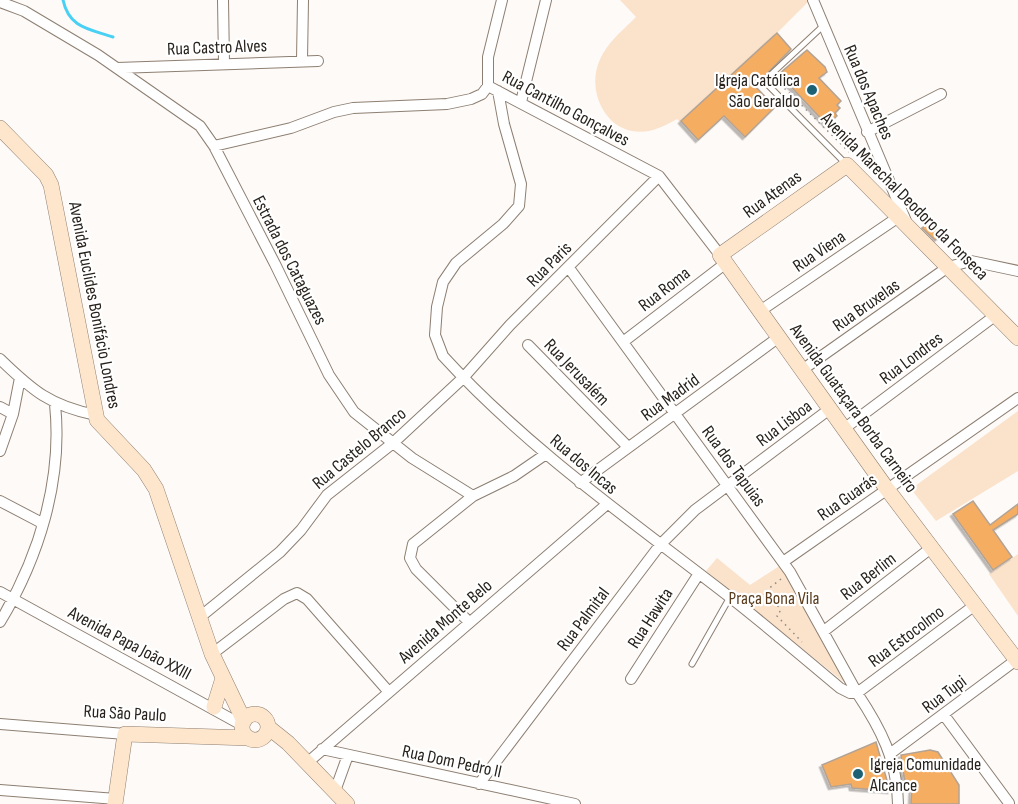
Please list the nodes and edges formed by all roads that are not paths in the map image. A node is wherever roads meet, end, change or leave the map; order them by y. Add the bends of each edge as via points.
1 (223, 0) edge
2 (303, 0) edge
3 (502, 0) edge
4 (546, 0) edge
5 (813, 0) edge
6 (0, 2) edge
7 (823, 26) junction
8 (302, 60) junction
9 (318, 61) dead end
10 (224, 62) junction
11 (117, 68) junction
12 (488, 86) junction
13 (498, 91) junction
14 (941, 94) dead end
15 (521, 102) junction
16 (0, 128) edge
17 (867, 132) junction
18 (214, 146) junction
19 (848, 159) junction
20 (659, 176) junction
21 (897, 218) junction
22 (909, 230) junction
23 (723, 259) junction
24 (948, 267) junction
25 (569, 268) junction
26 (1018, 271) edge
27 (760, 311) junction
28 (996, 315) junction
29 (779, 337) junction
30 (1018, 338) edge
31 (623, 342) junction
32 (528, 345) dead end
33 (0, 359) edge
34 (802, 370) junction
35 (20, 378) junction
36 (463, 378) junction
37 (1018, 398) edge
38 (55, 404) junction
39 (0, 407) edge
40 (831, 408) junction
41 (13, 414) junction
42 (676, 414) junction
43 (96, 415) junction
44 (845, 428) junction
45 (393, 443) junction
46 (628, 447) junction
47 (0, 451) edge
48 (546, 454) junction
49 (580, 483) junction
50 (728, 486) junction
51 (887, 489) junction
52 (473, 496) junction
53 (0, 501) edge
54 (606, 505) junction
55 (42, 523) junction
56 (660, 545) junction
57 (931, 548) junction
58 (783, 562) junction
59 (698, 575) junction
60 (0, 592) edge
61 (730, 597) junction
62 (14, 599) junction
63 (975, 604) junction
64 (200, 617) junction
65 (0, 622) edge
66 (469, 622) junction
67 (824, 631) junction
68 (212, 654) junction
69 (1017, 661) edge
70 (692, 664) dead end
71 (631, 679) dead end
72 (227, 684) junction
73 (388, 691) junction
74 (857, 693) junction
75 (214, 707) junction
76 (944, 715) junction
77 (0, 724) edge
78 (253, 730) junction
79 (125, 734) junction
80 (322, 749) junction
81 (891, 753) junction
82 (348, 755) junction
83 (307, 763) junction
84 (479, 784) junction
85 (0, 790) edge
86 (335, 791) junction
87 (115, 802) edge
88 (1009, 803) edge
89 (347, 804) edge
90 (575, 804) edge
91 (898, 804) edge

1 - 10 street
2 - 8 street
3 - 12 street via 488,57
4 - 15 street
5 - 7 street, Rua dos Apaches
6 - 11 street, Estrada dos Cataguazes via 24,11
7 - 17 street, Rua dos Apaches
7 - 19 lane, Avenida Marechal Deodoro da Fonseca via 766,83
8 - 9 street, Rua Castro Alves
8 - 10 street, Rua Castro Alves
10 - 11 street, Rua Castro Alves
11 - 18 street, Estrada dos Cataguazes via 200,126
12 - 13 street, Rua Cantilho Gonçalves
12 - 18 street, Rua Cantilho Gonçalves via 471,99 447,104 353,108 291,129
13 - 15 street, Rua Cantilho Gonçalves
13 - 36 street, Rua dos Incas via 520,184 519,206 456,263 443,282 435,335 443,356
14 - 17 street
15 - 20 street, Rua Cantilho Gonçalves
16 - 43 street, Avenida Euclides Bonifácio Londres via 51,185
17 - 22 street, Rua dos Apaches
18 - 45 street, Estrada dos Cataguazes via 329,375 354,412
19 - 21 street, Avenida Marechal Deodoro da Fonseca
19 - 23 street, Rua Atenas
20 - 23 street, Avenida Guataçara Borba Carneiro
20 - 25 street, Rua Paris
21 - 22 street, Avenida Marechal Deodoro da Fonseca
21 - 27 street, Rua Viena
22 - 24 street, Avenida Marechal Deodoro da Fonseca
23 - 27 street, Avenida Guataçara Borba Carneiro
23 - 31 street, Rua Roma
24 - 26 street via 970,261
24 - 28 street, Avenida Marechal Deodoro da Fonseca
24 - 34 street, Rua Bruxelas
25 - 31 street, Rua dos Tapuias
25 - 36 street, Rua Paris
27 - 29 street, Avenida Guataçara Borba Carneiro
28 - 30 street, Avenida Marechal Deodoro da Fonseca
28 - 44 street, Rua Londres
29 - 34 street, Avenida Guataçara Borba Carneiro
29 - 42 street, Rua Madrid
31 - 42 street, Rua dos Tapuias
32 - 46 street, Rua Jerusalém
33 - 35 street
34 - 40 street, Avenida Guataçara Borba Carneiro
35 - 38 street
35 - 41 street
36 - 45 street, Rua Castelo Branco
36 - 48 street, Rua dos Incas
37 - 51 street, Rua Guarás
38 - 43 street
38 - 55 street via 56,471
39 - 41 street
40 - 44 street, Avenida Guataçara Borba Carneiro
40 - 50 street, Rua Lisboa
41 - 47 street
42 - 46 street, Rua Madrid
42 - 50 street, Rua dos Tapuias
43 - 64 street, Avenida Euclides Bonifácio Londres via 156,489
44 - 51 street, Avenida Guataçara Borba Carneiro
45 - 52 street, Estrada dos Cataguazes via 434,474
45 - 64 street, Rua Castelo Branco via 327,495 280,552
46 - 49 street, Rua Madrid
48 - 49 street, Rua dos Incas
48 - 52 street via 514,476
49 - 54 street, Rua dos Incas
50 - 56 street, Rua Palmital via 681,522
50 - 58 street, Rua dos Tapuias
51 - 57 street, Avenida Guataçara Borba Carneiro
51 - 58 street, Rua Guarás
52 - 66 street via 413,544 410,552 416,569
53 - 55 street
54 - 56 street, Rua dos Incas
54 - 66 street, Avenida Monte Belo
55 - 62 street
56 - 59 street, Rua dos Incas
56 - 84 street, Rua Palmital
57 - 63 street, Avenida Guataçara Borba Carneiro
57 - 67 street, Rua Berlim
58 - 67 street, Rua dos Tapuias
59 - 61 street, Rua dos Incas
59 - 71 street, Rua Hawita
60 - 62 street, Avenida Papa João XXIII
61 - 70 lane
61 - 74 street, Rua dos Incas via 840,688
62 - 65 street
62 - 75 street, Avenida Papa João XXIII
63 - 69 street, Avenida Guataçara Borba Carneiro
63 - 74 street, Rua Estocolmo
64 - 68 street, Avenida Euclides Bonifácio Londres
66 - 73 street, Avenida Monte Belo
67 - 74 street, Rua dos Tapuias
68 - 72 street, Avenida Euclides Bonifácio Londres
68 - 73 street via 297,593 307,599
69 - 76 street, Rua Tupi
72 - 75 street
72 - 78 street, Avenida Euclides Bonifácio Londres
72 - 78 street, Avenida Euclides Bonifácio Londres via 266,720
73 - 80 street, Avenida Monte Belo
74 - 81 street via 881,729
75 - 78 street, Avenida Papa João XXIII
76 - 81 street, Rua Tupi
76 - 88 street
77 - 79 street, Rua São Paulo
78 - 79 street, Rua São Paulo
78 - 83 street via 295,751
79 - 87 street
80 - 82 street, Rua Dom Pedro II
80 - 83 street, Avenida Monte Belo
81 - 91 street
82 - 84 street, Rua Dom Pedro II
82 - 86 street
83 - 86 street
84 - 90 street, Rua Dom Pedro II
85 - 87 street
86 - 89 street

